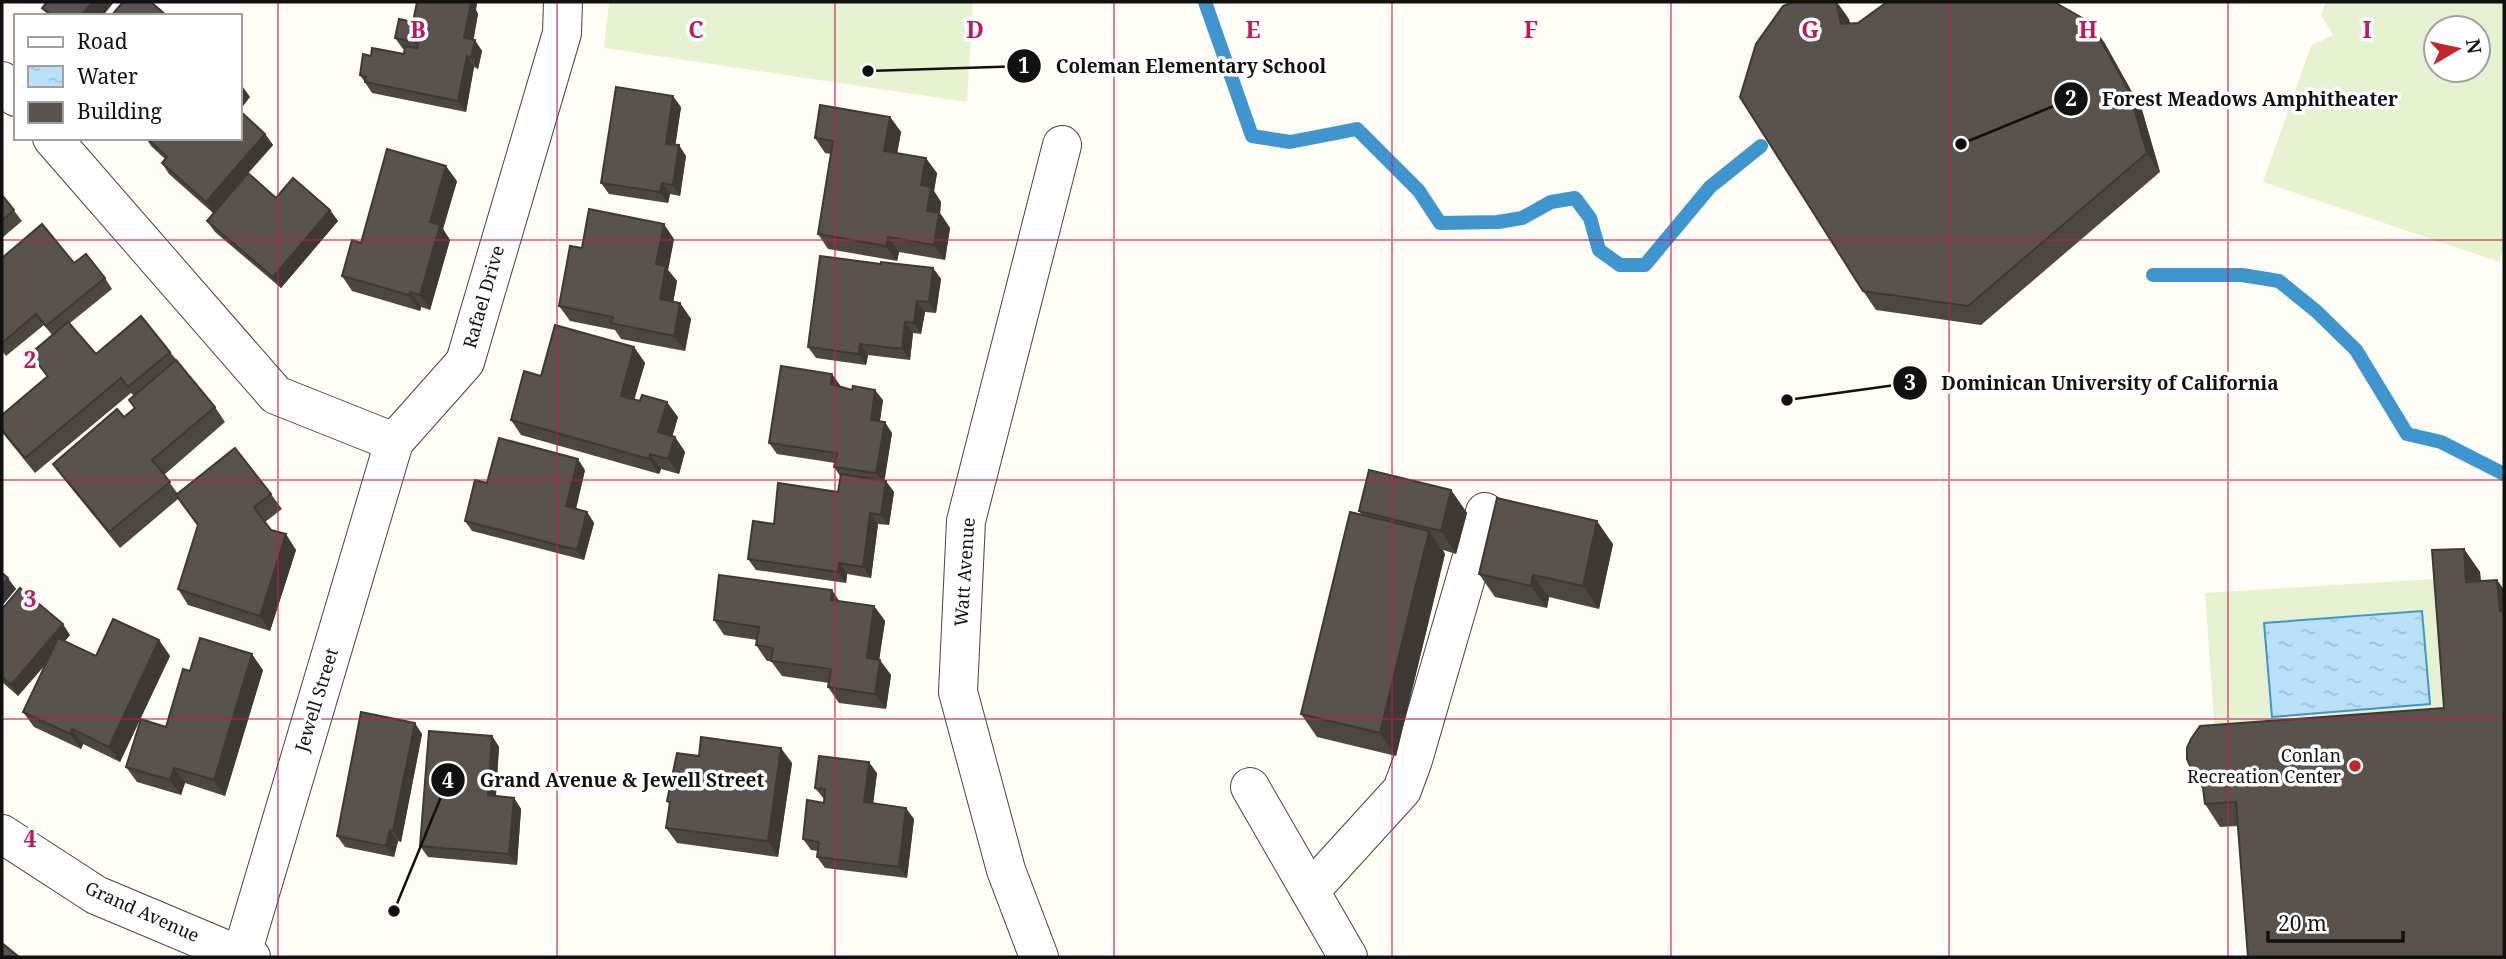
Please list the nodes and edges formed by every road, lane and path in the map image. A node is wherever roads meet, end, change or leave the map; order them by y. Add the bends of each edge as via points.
1 (563, 2) edge
2 (2, 81) edge
3 (14, 95) edge
4 (54, 140) edge
5 (1062, 145) dead end
6 (394, 442) junction
7 (1485, 512) dead end
8 (1250, 787) dead end
9 (2, 834) edge
10 (1310, 891) junction
11 (244, 957) edge
12 (1039, 957) edge
13 (1348, 957) edge

1 - 6 street, Rafael Drive via 562,33 465,362
2 - 3 street
4 - 6 street via 276,395
5 - 12 street, Watt Avenue via 966,521 958,692 1006,870
6 - 11 street, Jewell Street
7 - 10 street via 1402,790
8 - 10 street
9 - 11 street, Grand Avenue via 96,895
10 - 13 street

